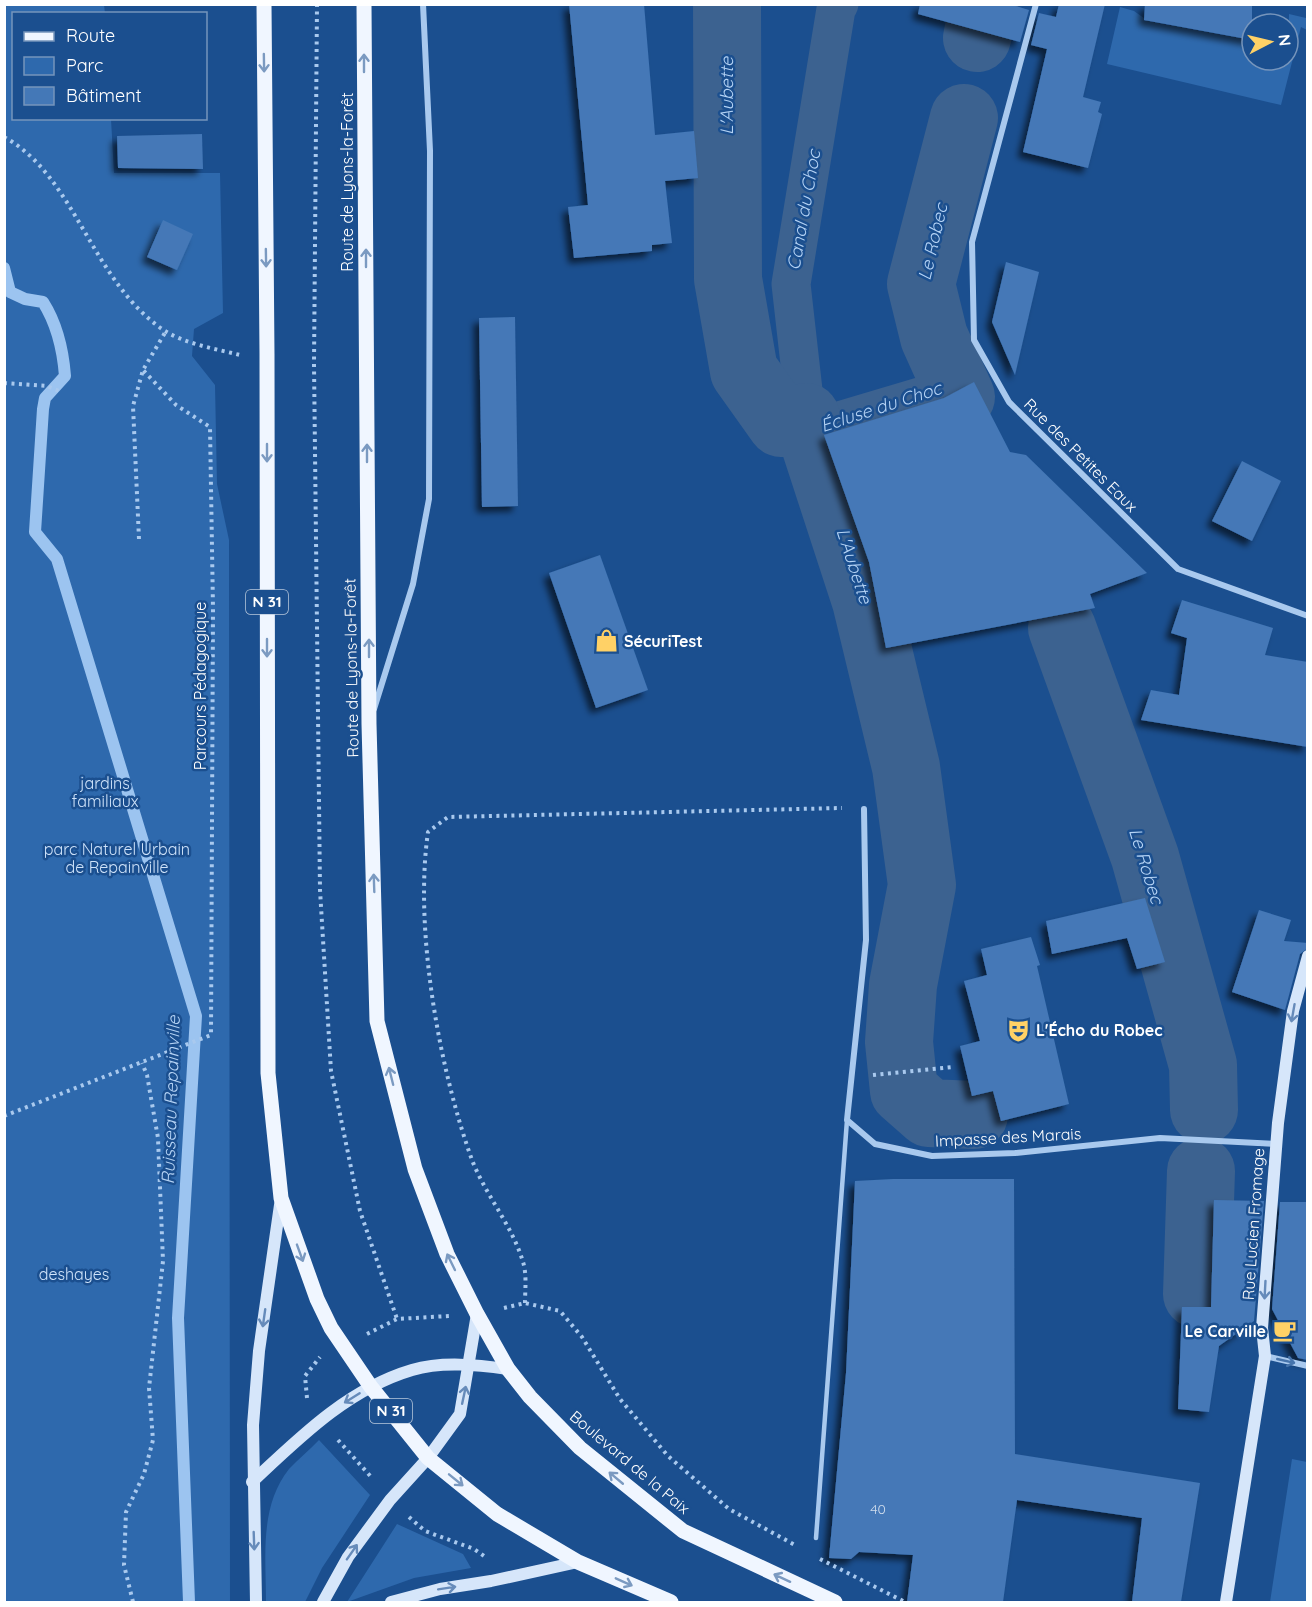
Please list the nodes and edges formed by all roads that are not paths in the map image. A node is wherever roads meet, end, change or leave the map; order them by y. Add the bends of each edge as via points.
1 (264, 4) edge
2 (364, 4) edge
3 (423, 4) edge
4 (1036, 4) edge
5 (1308, 616) edge
6 (369, 724) junction
7 (864, 809) road end
8 (1308, 956) edge
9 (847, 1120) junction
10 (1276, 1144) junction
11 (281, 1198) junction
12 (477, 1314) junction
13 (1265, 1356) junction
14 (470, 1364) junction
15 (1308, 1366) edge
16 (508, 1369) junction
17 (371, 1387) junction
18 (428, 1458) junction
19 (252, 1482) junction
20 (816, 1538) dead end
21 (578, 1562) junction
22 (256, 1602) edge
23 (323, 1602) edge
24 (391, 1602) edge
25 (671, 1602) edge
26 (835, 1602) edge
27 (1226, 1602) edge

1 -> 11 main road, N 31 via 268,1073
6 -> 2 main road, Route de Lyons-la-Forêt
3 - 6 street via 430,151 429,499 412,584
4 - 5 street, Rue des Petites Eaux via 972,242 974,340 1009,402 1178,569
12 -> 6 main road, Route de Lyons-la-Forêt via 447,1254 415,1169 378,1021
7 - 9 street via 866,939
8 -> 10 main road, Rue Lucien Fromage via 1293,1011
9 - 10 street, Impasse des Marais via 875,1144 932,1156 1015,1153 1160,1138
9 - 20 lane
10 -> 13 main road, Rue Lucien Fromage via 1262,1328
11 -> 17 main road, N 31 via 316,1299
11 -> 19 main road via 259,1351
12 - 14 main road
12 - 16 main road, Boulevard de la Paix
13 -> 15 street
13 - 27 main road, Rue Lucien Fromage
14 - 16 main road
14 - 17 main road via 414,1369
18 -> 14 main road via 460,1414
26 -> 16 main road, Boulevard de la Paix via 683,1531 580,1448
17 - 18 main road, N 31
17 -> 19 main road via 319,1419
18 -> 21 main road, N 31 via 497,1514
23 -> 18 main road via 348,1557 390,1500
19 -> 22 main road
24 -> 21 main road
21 -> 25 main road, N 31

